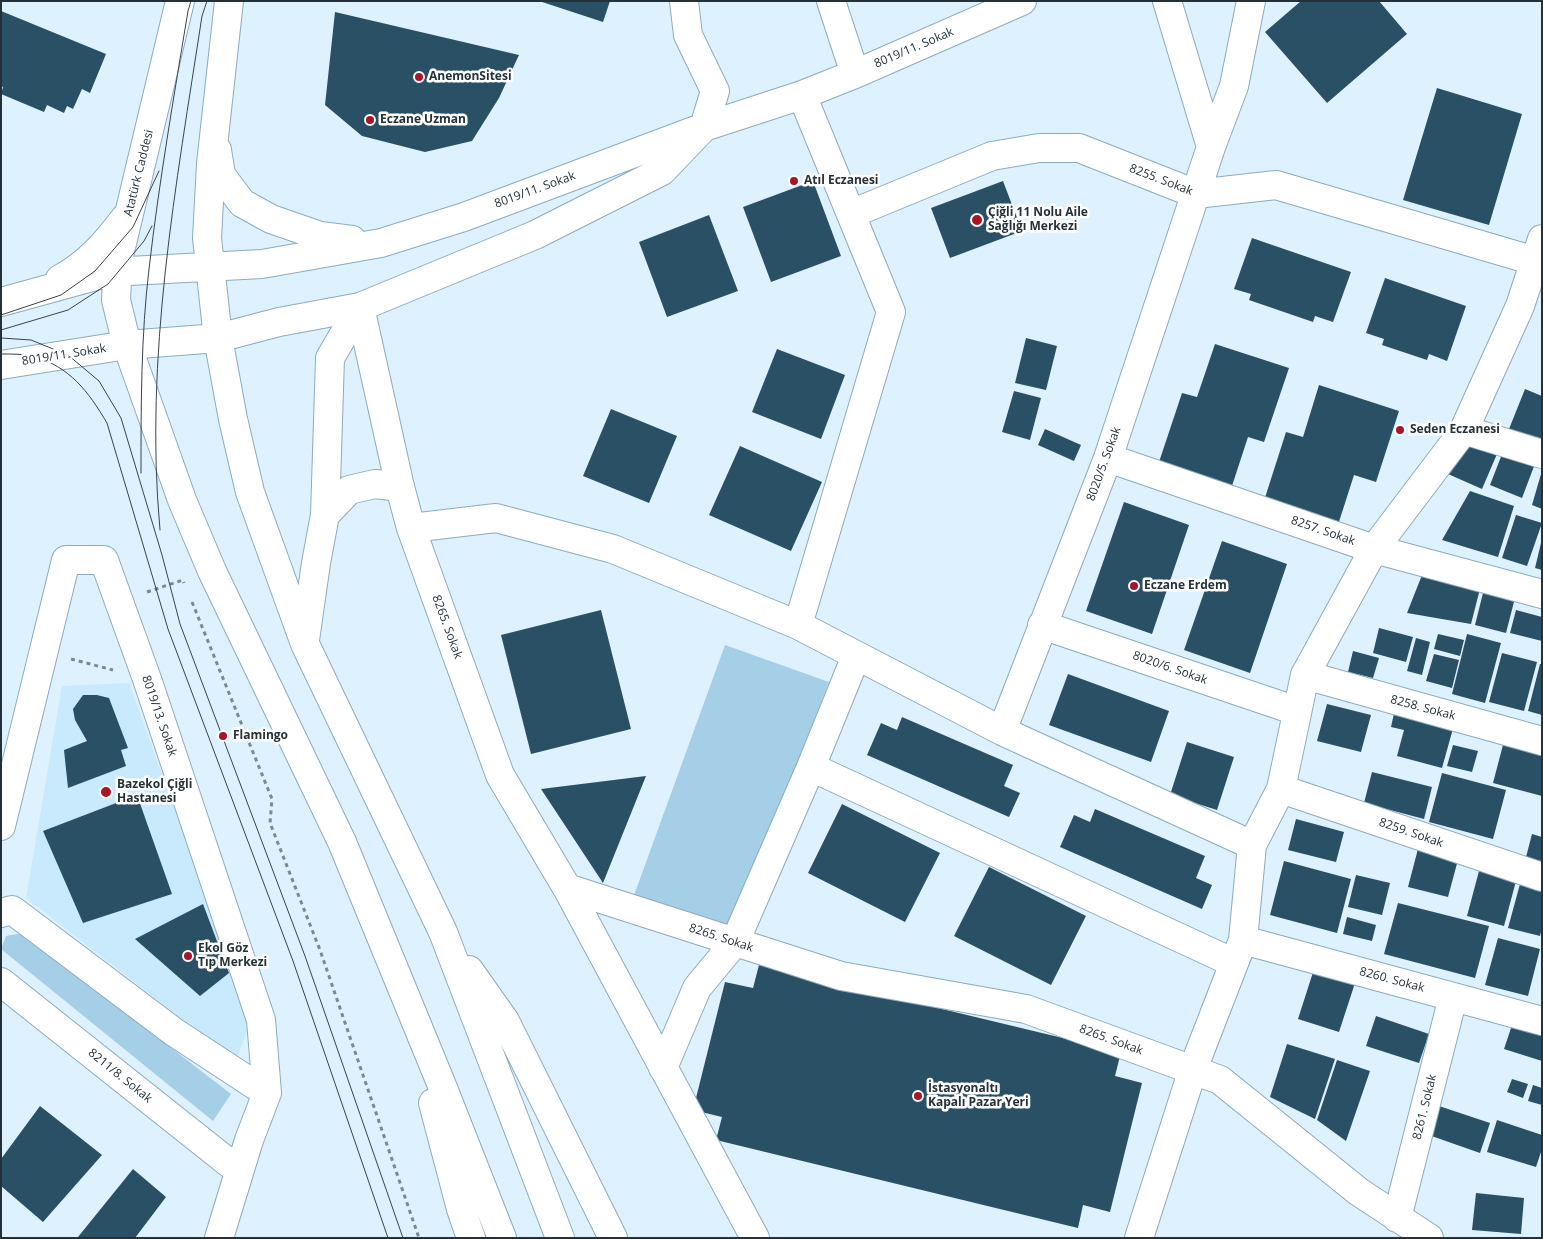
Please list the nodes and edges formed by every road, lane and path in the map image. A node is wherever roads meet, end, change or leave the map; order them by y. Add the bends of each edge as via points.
1 (180, 1) edge
2 (229, 1) edge
3 (684, 1) edge
4 (831, 1) edge
5 (1022, 1) edge
6 (1167, 1) edge
7 (1251, 1) edge
8 (855, 74) junction
9 (802, 95) junction
10 (704, 127) junction
11 (214, 133) junction
12 (1211, 147) junction
13 (1196, 194) junction
14 (129, 213) junction
15 (850, 214) junction
16 (381, 243) junction
17 (1538, 250) edge
18 (210, 267) junction
19 (119, 271) junction
20 (27, 295) junction
21 (1, 302) edge
22 (360, 307) junction
23 (1531, 309) edge
24 (218, 338) junction
25 (127, 345) junction
26 (1, 365) edge
27 (1464, 430) junction
28 (1542, 454) edge
29 (1108, 458) junction
30 (400, 487) junction
31 (325, 515) junction
32 (411, 528) junction
33 (1374, 549) junction
34 (187, 589) dead end
35 (140, 594) dead end
36 (1542, 594) edge
37 (191, 598) dead end
38 (798, 625) junction
39 (1042, 625) junction
40 (305, 644) junction
41 (44, 651) junction
42 (856, 656) junction
43 (1304, 676) junction
44 (147, 679) junction
45 (1297, 711) junction
46 (1002, 731) junction
47 (1542, 741) edge
48 (811, 767) junction
49 (1280, 789) junction
50 (1, 826) edge
51 (1252, 845) junction
52 (1542, 877) edge
53 (566, 888) junction
54 (1, 913) edge
55 (443, 932) junction
56 (735, 942) junction
57 (1238, 951) junction
58 (1, 982) edge
59 (404, 995) junction
60 (1453, 997) junction
61 (1542, 1021) edge
62 (663, 1068) junction
63 (1193, 1069) junction
64 (268, 1093) junction
65 (239, 1171) junction
66 (1398, 1218) junction
67 (219, 1238) edge
68 (419, 1238) edge
69 (471, 1238) edge
70 (502, 1238) edge
71 (560, 1238) edge
72 (613, 1238) edge
73 (755, 1238) edge
74 (1139, 1238) edge
75 (1429, 1238) edge

1 - 14 street, Atatürk Caddesi
2 - 11 street
3 - 10 street via 688,35 714,91
4 - 8 street
5 - 8 street, 8019/11. Sokak
6 - 12 street
7 - 12 street, 8020/5. Sokak via 1234,86
8 - 9 street, 8019/11. Sokak
9 - 10 street, 8019/11. Sokak
9 - 15 street
10 - 16 street, 8019/11. Sokak via 464,217
10 - 22 street, 8019/11. Sokak via 662,171 535,235
11 - 16 street via 221,175 242,203 271,219 320,236
11 - 18 street via 207,238
12 - 13 street, 8020/5. Sokak
13 - 15 street, 8255. Sokak via 1079,148 1039,148 992,156
13 - 17 street, 8255. Sokak via 1276,184
13 - 29 street, 8020/5. Sokak
14 - 19 street, Atatürk Caddesi via 118,260
14 - 20 street, 8019/11. Sokak via 96,254 72,273
15 - 38 street via 891,312
16 - 18 street, 8019/11. Sokak via 262,264
17 - 23 street
18 - 19 street, 8019/11. Sokak
18 - 24 street
19 - 20 street, 8019/11. Sokak
19 - 25 street, Atatürk Caddesi via 116,300
20 - 21 street, 8019/11. Sokak
22 - 24 street, 8019/11. Sokak via 279,322
22 - 30 street, 8265. Sokak
22 - 31 street via 330,358
23 - 27 street
24 - 25 street, 8019/11. Sokak
24 - 40 street via 250,492
25 - 26 street, 8019/11. Sokak
25 - 59 street, Atatürk Caddesi via 204,554 342,842
27 - 28 street
27 - 33 street
29 - 33 street, 8257. Sokak
29 - 39 street, 8020/5. Sokak
30 - 31 street via 375,484 349,490
30 - 32 street, 8265. Sokak
31 - 40 street
32 - 38 street via 496,518 613,549
32 - 53 street, 8265. Sokak via 500,774
33 - 36 street, 8257. Sokak
33 - 43 street
34 - 35 path via 183,580
37 - 68 path via 272,799 270,823 320,950
38 - 42 street
39 - 45 street, 8020/6. Sokak
39 - 46 street, 8020/5. Sokak
40 - 55 street
41 - 44 path
41 - 44 street, 8019/13. Sokak via 66,560 104,560
41 - 50 street, 8019/13. Sokak
42 - 46 street
42 - 48 street
43 - 45 street
43 - 47 street, 8258. Sokak
44 - 64 street, 8019/13. Sokak via 260,1020
45 - 49 street
46 - 51 street
48 - 56 street
48 - 57 street, 8260. Sokak
49 - 51 street
49 - 52 street, 8259. Sokak
51 - 57 street
53 - 56 street, 8265. Sokak
53 - 62 street
54 - 64 street via 12,910 174,1032
55 - 71 street
55 - 72 street via 505,1021
56 - 62 street via 698,988
56 - 63 street, 8265. Sokak via 841,976 1026,1009
57 - 60 street, 8260. Sokak
57 - 63 street
58 - 65 street, 8211/8. Sokak
59 - 69 street
59 - 70 street
60 - 61 street, 8260. Sokak
60 - 66 street, 8261. Sokak
62 - 73 street
63 - 66 street, 8265. Sokak via 1220,1080 1359,1192
63 - 74 street
64 - 65 street, 8019/13. Sokak
65 - 67 street, 8019/13. Sokak
66 - 75 street, 8265. Sokak

